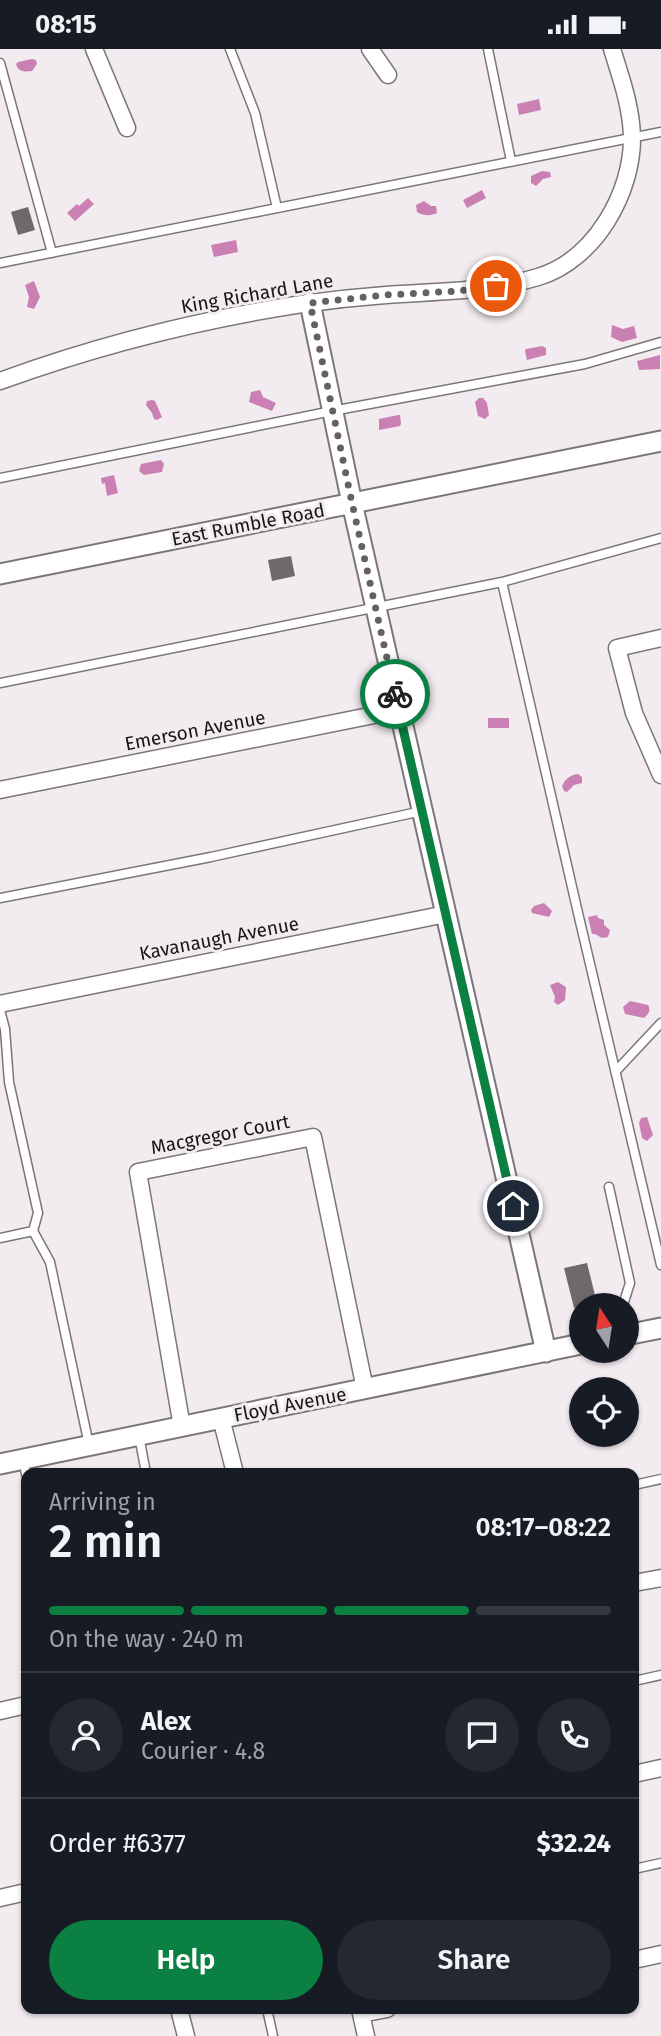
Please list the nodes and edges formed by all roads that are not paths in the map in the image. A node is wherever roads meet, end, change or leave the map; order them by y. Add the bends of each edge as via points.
1 (94, 49) edge
2 (230, 49) edge
3 (370, 49) edge
4 (488, 49) edge
5 (612, 49) edge
6 (0, 63) edge
7 (388, 75) dead end
8 (127, 128) dead end
9 (661, 132) edge
10 (632, 138) junction
11 (511, 161) junction
12 (277, 208) junction
13 (52, 253) junction
14 (0, 263) edge
15 (310, 303) junction
16 (661, 342) edge
17 (0, 381) edge
18 (332, 411) junction
19 (661, 441) edge
20 (0, 478) edge
21 (352, 503) junction
22 (661, 538) edge
23 (0, 574) edge
24 (502, 582) junction
25 (375, 608) junction
26 (661, 638) edge
27 (0, 683) edge
28 (399, 710) junction
29 (661, 775) edge
30 (0, 790) edge
31 (422, 811) junction
32 (0, 898) edge
33 (446, 914) junction
34 (0, 1004) edge
35 (0, 1010) edge
36 (661, 1023) edge
37 (616, 1070) junction
38 (4, 1083) edge
39 (609, 1187) dead end
40 (661, 1210) edge
41 (650, 1212) junction
42 (33, 1231) junction
43 (0, 1238) edge
44 (661, 1265) edge
45 (626, 1293) edge
46 (661, 1328) edge
47 (639, 1331) edge
48 (569, 1347) edge
49 (546, 1352) junction
50 (365, 1389) junction
51 (221, 1418) junction
52 (182, 1427) junction
53 (138, 1436) junction
54 (89, 1445) junction
55 (0, 1464) edge
56 (25, 1466) edge
57 (145, 1468) edge
58 (235, 1468) edge
59 (661, 1479) edge
60 (639, 1484) edge
61 (661, 1578) edge
62 (639, 1582) edge
63 (661, 1675) edge
64 (639, 1680) edge
65 (21, 1706) edge
66 (0, 1710) edge
67 (661, 1768) edge
68 (639, 1773) edge
69 (661, 1863) edge
70 (639, 1868) edge
71 (21, 1893) edge
72 (0, 1898) edge
73 (661, 1954) edge
74 (639, 1959) edge
75 (180, 2014) edge
76 (268, 2014) edge
77 (360, 2014) edge
78 (186, 2036) edge
79 (273, 2036) edge
80 (366, 2036) edge

1 - 8 street
2 - 12 lane via 256,113
3 - 7 street
4 - 11 lane
5 - 10 street, King Richard Lane via 626,92
6 - 13 lane
9 - 10 lane
10 - 11 lane
10 - 15 street, King Richard Lane via 627,179 605,224 581,252 541,277 458,291
11 - 12 lane
12 - 13 lane
13 - 14 lane
15 - 17 street, King Richard Lane via 155,333
15 - 18 street
16 - 18 lane via 585,364
18 - 20 lane
18 - 21 street
19 - 21 street, East Rumble Road
21 - 23 street, East Rumble Road
21 - 25 street
22 - 24 lane
24 - 25 lane
24 - 37 lane
25 - 27 lane
25 - 28 street
26 - 29 street via 617,648 634,713
28 - 30 street, Emerson Avenue
28 - 31 street
31 - 32 lane
31 - 33 street
33 - 34 street, Kavanaugh Avenue
33 - 49 street
35 - 38 lane via 5,1029
36 - 37 lane
37 - 41 lane
38 - 42 lane via 38,1213
39 - 45 lane via 630,1283
40 - 41 lane
41 - 44 lane
42 - 43 lane
42 - 54 lane via 50,1262
46 - 47 street
48 - 49 street, Floyd Avenue
49 - 50 street, Floyd Avenue
50 - 51 street, Floyd Avenue
50 - 52 street, Macgregor Court via 313,1137 138,1172
51 - 52 street, Floyd Avenue
51 - 58 street
52 - 53 street, Floyd Avenue
53 - 54 street, Floyd Avenue
53 - 57 lane
54 - 56 street, Floyd Avenue
55 - 56 street, Floyd Avenue
59 - 60 lane
61 - 62 street
63 - 64 lane
65 - 66 street
67 - 68 street
69 - 70 lane
71 - 72 street
73 - 74 street
75 - 78 street
76 - 79 lane
77 - 80 street

